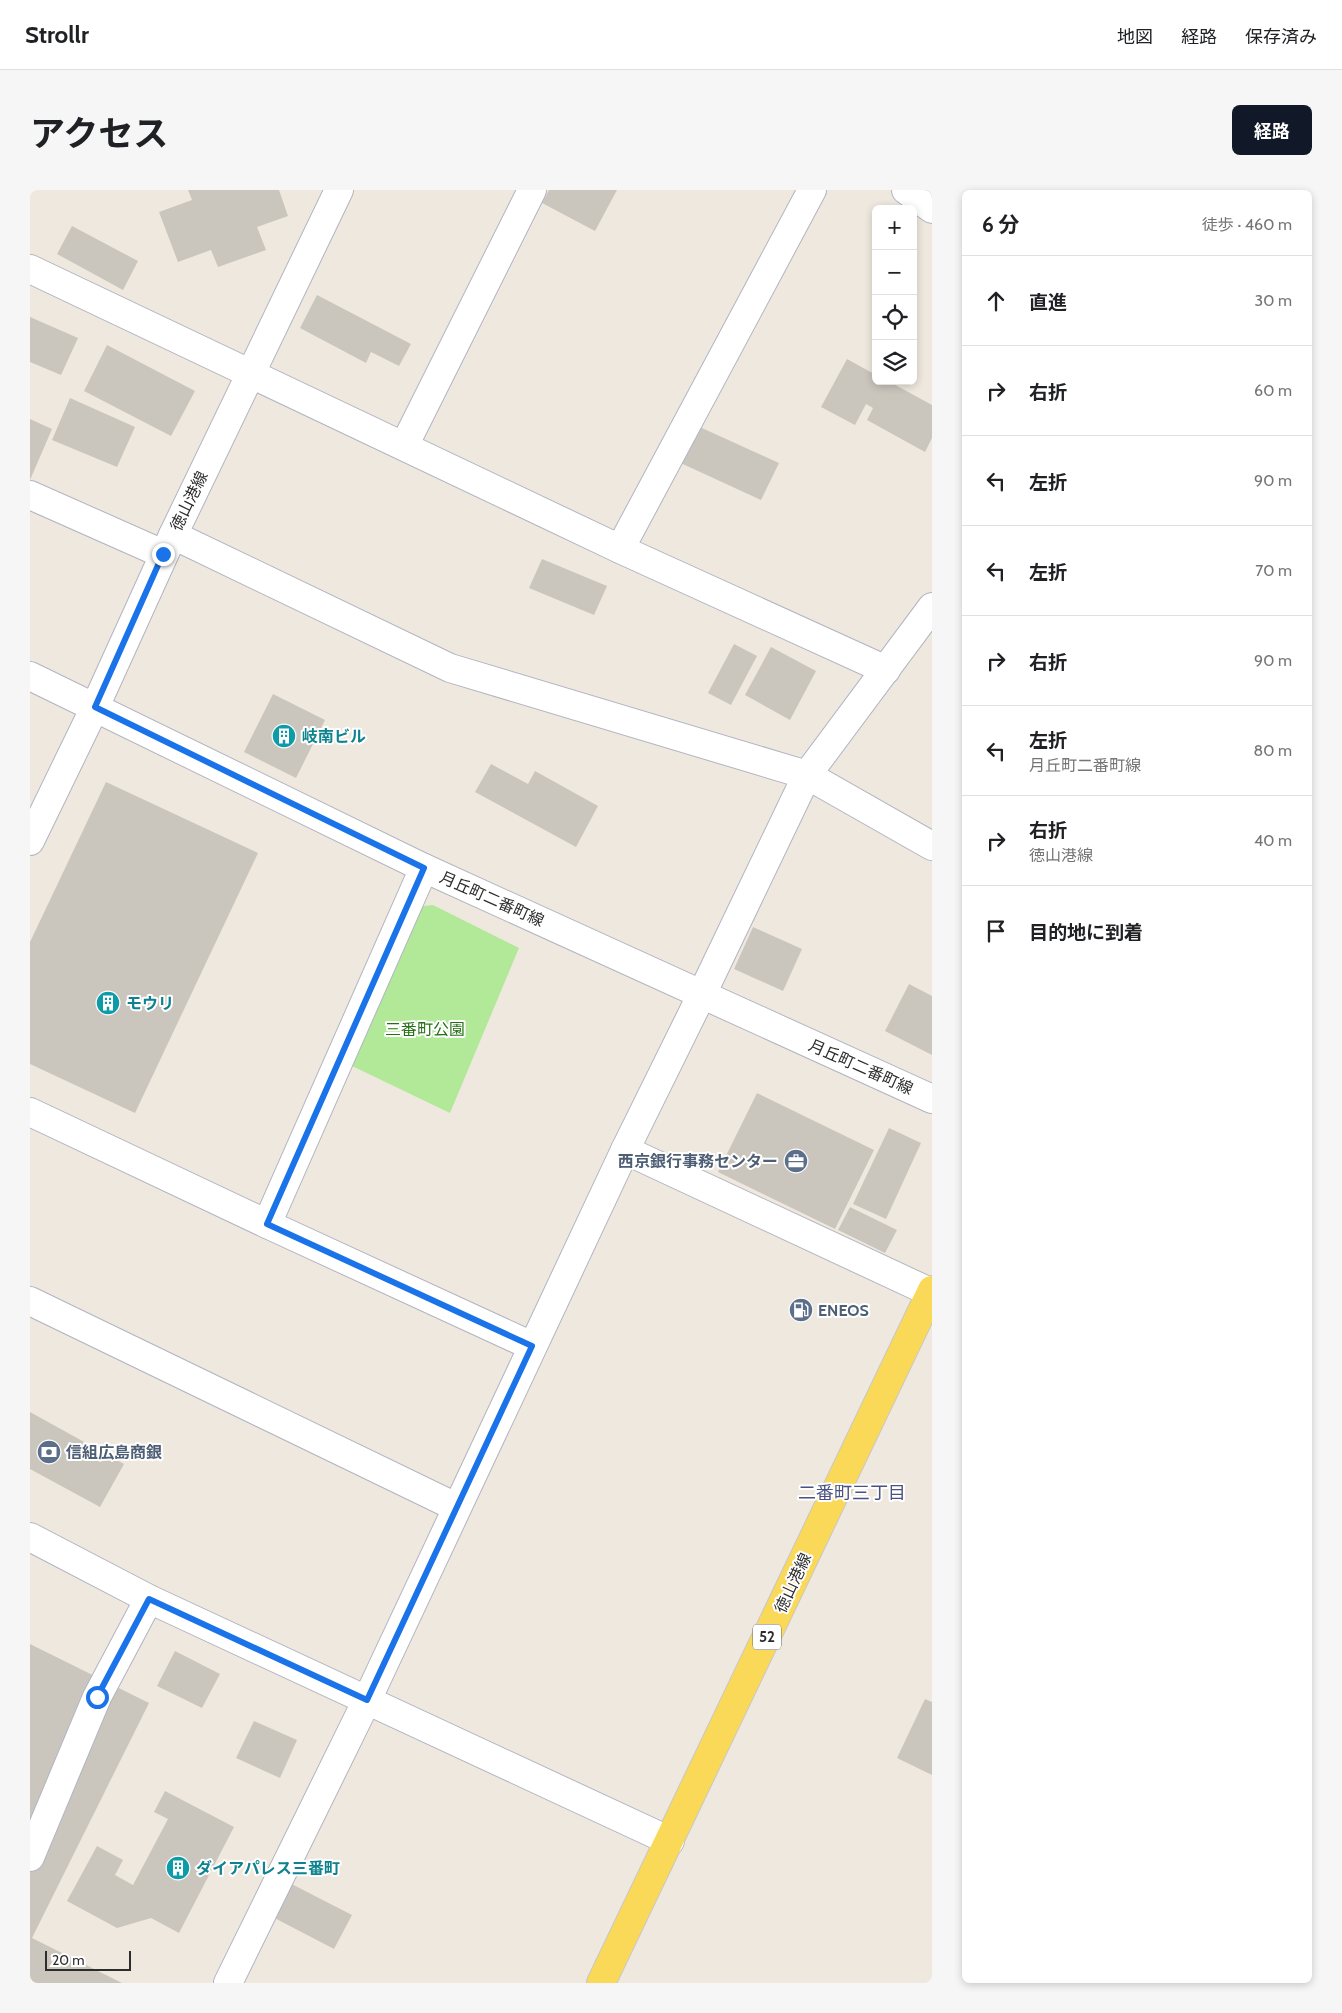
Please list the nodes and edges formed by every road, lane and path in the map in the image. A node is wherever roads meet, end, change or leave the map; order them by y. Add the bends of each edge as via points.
1 (339, 190) edge
2 (532, 190) edge
3 (812, 190) edge
4 (906, 190) edge
5 (932, 209) edge
6 (30, 269) edge
7 (250, 375) junction
8 (404, 446) junction
9 (30, 495) edge
10 (168, 544) junction
11 (620, 549) junction
12 (932, 607) edge
13 (886, 670) junction
14 (30, 676) edge
15 (95, 707) junction
16 (807, 775) junction
17 (30, 841) edge
18 (932, 846) edge
19 (424, 868) junction
20 (702, 994) junction
21 (932, 1099) edge
22 (30, 1112) edge
23 (625, 1150) junction
24 (267, 1224) junction
25 (932, 1292) edge
26 (30, 1301) edge
27 (532, 1346) junction
28 (456, 1507) junction
29 (30, 1537) edge
30 (149, 1599) junction
31 (367, 1700) junction
32 (670, 1841) junction
33 (30, 1856) edge
34 (228, 1983) edge
35 (601, 1983) edge

1 - 7 street, 徳山港線
2 - 8 street
3 - 11 street
4 - 5 street
6 - 7 street
7 - 8 street
7 - 10 street, 徳山港線
8 - 11 street
9 - 10 street
10 - 15 street, 徳山港線
10 - 16 street via 450,668
11 - 13 street
12 - 13 street
13 - 16 street
14 - 15 street, 月丘町二番町線
15 - 17 street, 徳山港線
15 - 19 street, 月丘町二番町線
16 - 18 street
16 - 20 street
19 - 20 street, 月丘町二番町線
19 - 24 street
20 - 21 street, 月丘町二番町線
20 - 23 street
22 - 24 street
23 - 25 street
23 - 27 street
24 - 27 street
25 - 32 main road, 徳山港線 / 52
26 - 28 street
27 - 28 street
28 - 31 street
29 - 30 street
30 - 31 street
30 - 33 street via 97,1697
31 - 32 street
31 - 34 street
32 - 35 main road, 徳山港線 / 52

